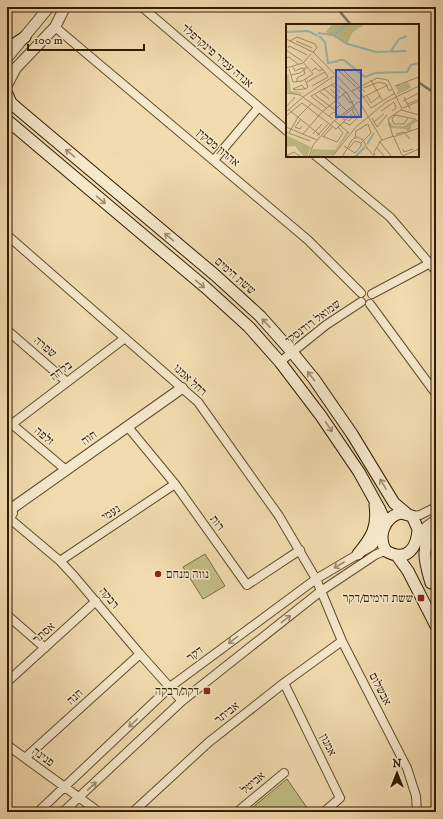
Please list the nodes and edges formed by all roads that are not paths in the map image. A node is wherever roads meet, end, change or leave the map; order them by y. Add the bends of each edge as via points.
1 (48, 7) edge
2 (65, 7) edge
3 (142, 7) edge
4 (55, 27) junction
5 (25, 37) junction
6 (7, 49) edge
7 (7, 58) edge
8 (7, 84) edge
9 (7, 94) edge
10 (258, 108) junction
11 (7, 120) edge
12 (286, 130) edge
13 (317, 157) edge
14 (214, 160) junction
15 (7, 235) edge
16 (432, 262) edge
17 (436, 271) edge
18 (361, 293) junction
19 (372, 294) junction
20 (361, 302) junction
21 (370, 304) junction
22 (7, 330) edge
23 (125, 338) junction
24 (292, 352) junction
25 (280, 362) junction
26 (68, 382) junction
27 (182, 388) junction
28 (436, 394) edge
29 (9, 422) edge
30 (128, 427) junction
31 (66, 470) junction
32 (175, 484) junction
33 (374, 498) junction
34 (436, 507) edge
35 (9, 513) edge
36 (409, 515) junction
37 (436, 519) edge
38 (436, 525) edge
39 (383, 531) junction
40 (416, 541) junction
41 (300, 550) junction
42 (358, 554) junction
43 (393, 554) junction
44 (60, 561) junction
45 (316, 579) junction
46 (434, 588) edge
47 (321, 591) junction
48 (96, 601) junction
49 (7, 615) edge
50 (436, 626) edge
51 (342, 641) junction
52 (45, 648) junction
53 (140, 654) junction
54 (7, 682) edge
55 (284, 683) junction
56 (170, 687) junction
57 (182, 701) junction
58 (7, 745) edge
59 (25, 758) junction
60 (284, 773) dead end
61 (65, 788) junction
62 (79, 798) junction
63 (38, 812) edge
64 (63, 812) edge
65 (99, 812) edge
66 (133, 812) edge
67 (237, 812) edge
68 (324, 812) edge
69 (417, 812) edge

1 - 5 street
2 - 4 street
3 - 10 street, אנדה עמיר פינקרפלד
4 - 8 street via 16,68
4 - 14 street, אהרון מסקין
5 - 6 main road
5 - 7 street
24 -> 9 main road, ששת הימים via 248,305 11,103
10 - 12 street, אנדה עמיר פינקרפלד
10 - 14 street
11 -> 25 main road via 210,292 249,327
13 - 16 street via 390,217
14 - 18 street, אהרון מסקין via 308,240
15 - 23 street, רחל אמנו
16 - 17 street
16 - 19 street
18 - 19 street via 367,291
18 - 20 street
19 - 21 street
20 - 21 street
20 - 24 street, שמואל רודנסקי
21 - 28 street
22 - 26 street, שפרה
23 - 26 street, בלהה
23 - 27 street, רחל אמנו
24 - 25 street, שמואל רודנסקי
36 -> 24 main road, ששת הימים via 394,503 352,434
25 -> 33 main road via 335,436
26 - 29 street, בלהה
27 - 30 street, חוה
27 - 41 street, רחל אמנו via 198,402 279,516
29 - 31 street, זלפה
30 - 31 street, חוה
30 - 32 street, רות
31 - 35 street, חוה
32 - 41 street, רות via 247,585
32 - 44 street, נעמי
33 - 39 main road via 384,519
33 - 42 main road via 376,523 368,541
34 - 36 street via 420,515
35 - 44 street, רבקה
36 - 39 main road via 395,514
36 - 40 main road via 418,529
37 - 40 street via 426,526
38 - 46 main road via 424,550
39 - 42 street, דקר via 372,546
39 - 43 main road via 383,546
40 - 43 main road via 408,553
40 - 46 main road via 422,565
41 - 45 street, רחל אמנו
42 -> 45 street, דקר
43 - 47 street via 382,552 375,555
43 - 50 main road via 408,571
44 - 48 street, רבקה
45 - 47 street, אבשלום
45 -> 56 street, דקר
47 - 51 street, אבשלום
57 -> 47 street
48 - 52 street, אסתר
48 - 53 street, רבקה
49 - 52 street
51 - 55 street, אביתר
51 - 69 street, אבשלום via 407,768 416,796
52 - 54 street, אסתר
53 - 56 street, רבקה
53 - 59 street, חנה
55 - 66 street, אביתר via 209,742
55 - 68 street, אמנון via 340,798
56 - 57 street, רבקה
56 -> 61 street, דקר
62 -> 57 street
58 - 59 street, פנינה
59 - 61 street, פנינה
60 - 67 street, אביטל
61 - 62 street, פנינה
61 - 63 street, דקר
62 - 64 street
62 - 65 street, פנינה

